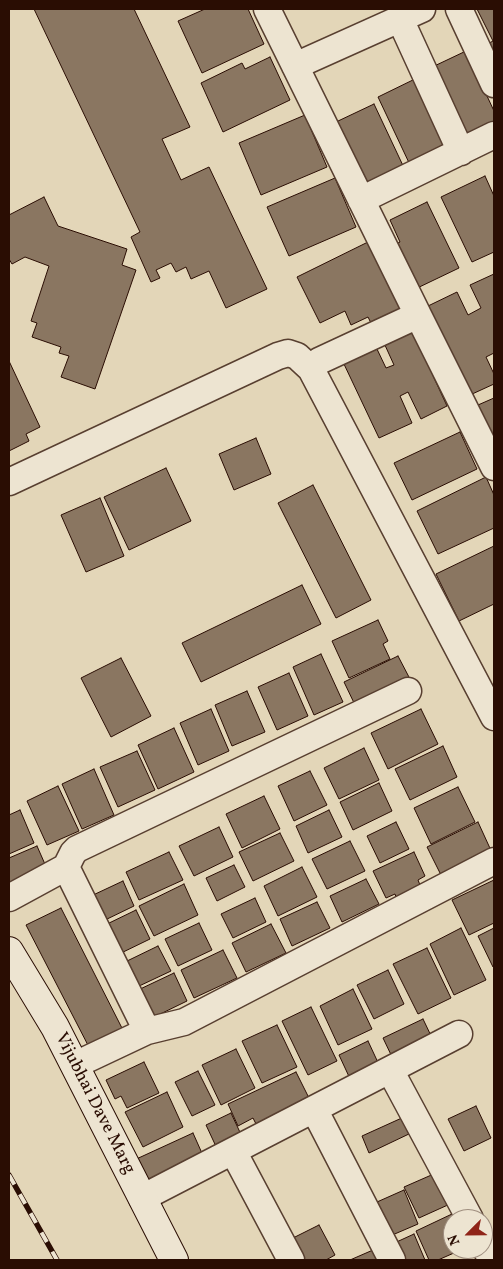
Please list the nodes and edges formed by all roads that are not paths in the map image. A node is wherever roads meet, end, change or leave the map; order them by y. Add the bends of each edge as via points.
1 (267, 9) edge
2 (459, 9) edge
3 (402, 14) edge
4 (295, 66) junction
5 (494, 84) edge
6 (494, 135) edge
7 (461, 152) junction
8 (361, 200) junction
9 (418, 315) junction
10 (311, 369) junction
11 (494, 467) edge
12 (9, 482) edge
13 (408, 691) dead end
14 (494, 717) edge
15 (494, 861) edge
16 (66, 867) junction
17 (9, 898) edge
18 (9, 951) edge
19 (147, 1031) junction
20 (459, 1034) dead end
21 (74, 1065) junction
22 (390, 1070) junction
23 (314, 1110) junction
24 (233, 1151) junction
25 (142, 1198) junction
26 (465, 1209) edge
27 (174, 1260) edge
28 (291, 1260) edge
29 (392, 1260) edge

1 - 4 street
2 - 5 street
3 - 4 street
3 - 7 street
4 - 8 street
6 - 7 street
7 - 8 street
8 - 9 street
9 - 10 street via 319,362
9 - 11 street
10 - 12 street via 297,356 288,353 278,356
10 - 14 street
13 - 16 street via 77,849
15 - 19 street via 184,1022
16 - 17 street
16 - 19 street
18 - 21 street, Vijubhai Dave Marg
19 - 21 street
20 - 22 street
21 - 25 street, Vijubhai Dave Marg
22 - 23 street
22 - 26 street
23 - 24 street
23 - 29 street
24 - 25 street
24 - 28 street
25 - 27 street, Vijubhai Dave Marg

